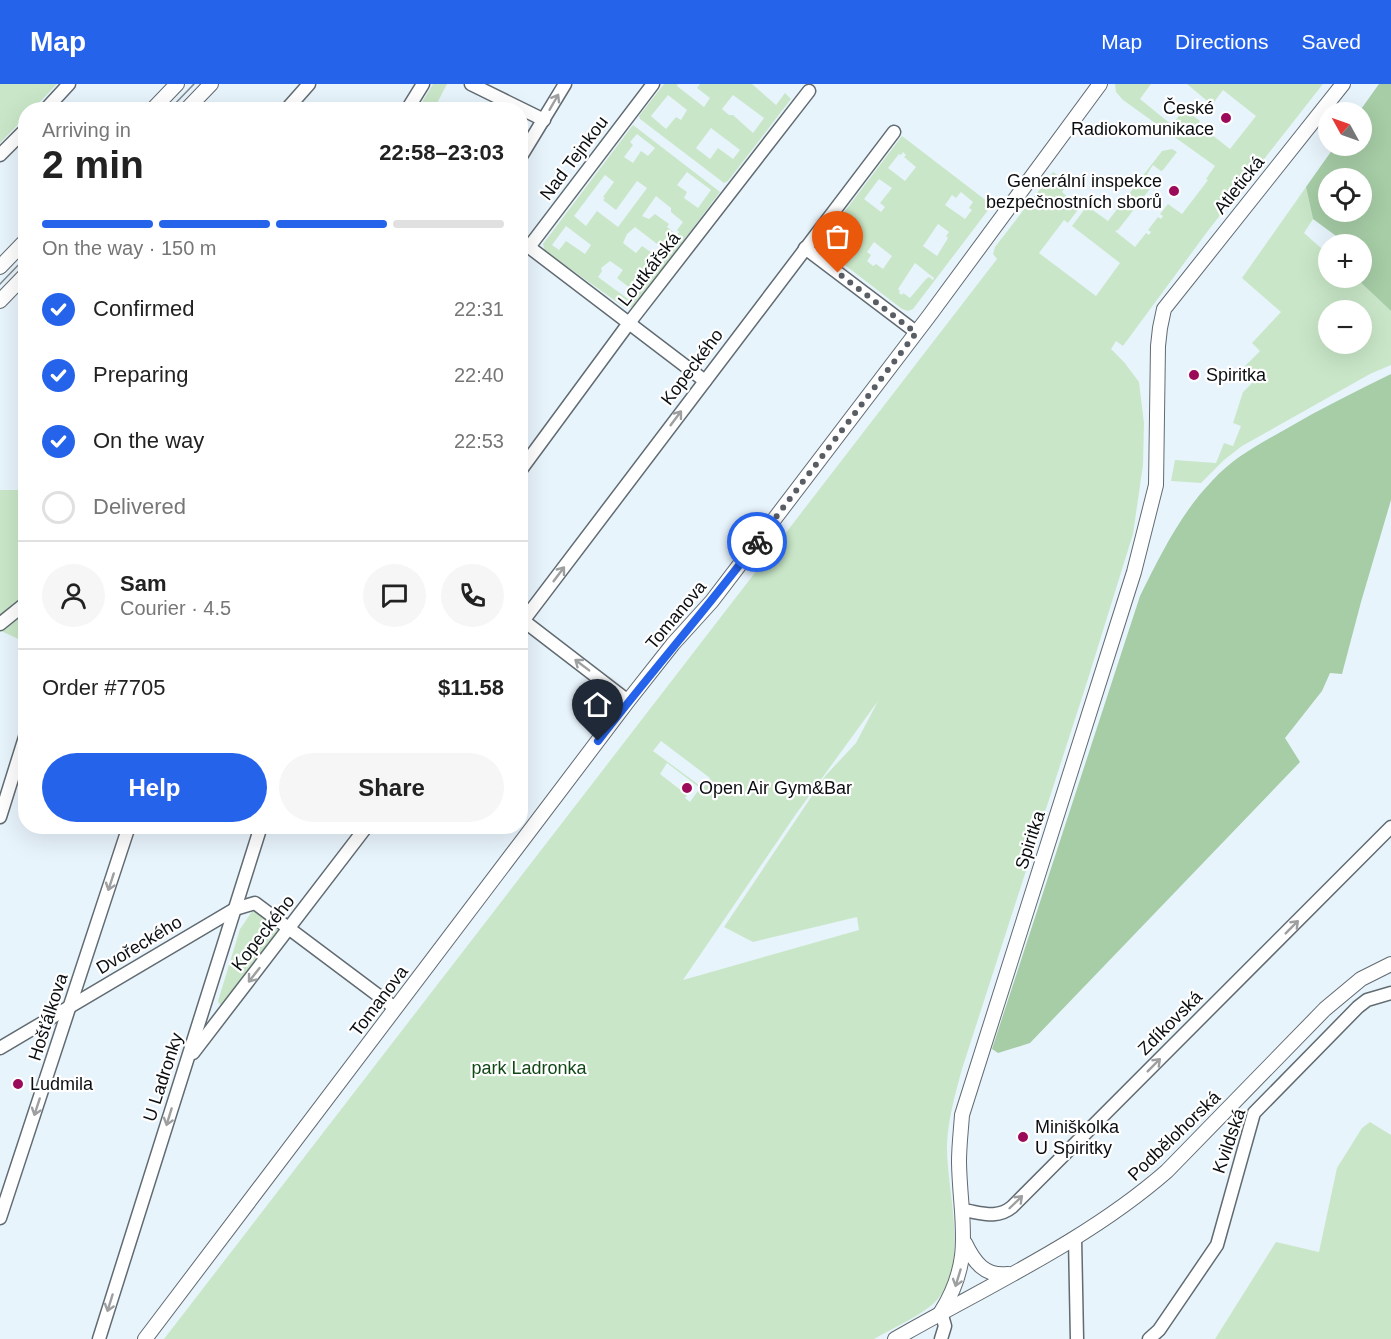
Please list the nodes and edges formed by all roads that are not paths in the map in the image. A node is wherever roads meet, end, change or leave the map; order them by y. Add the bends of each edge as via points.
1 (69, 84) edge
2 (177, 84) edge
3 (211, 84) edge
4 (309, 84) edge
5 (423, 84) edge
6 (471, 84) edge
7 (565, 84) edge
8 (653, 84) edge
9 (1100, 84) edge
10 (1343, 84) edge
11 (809, 91) dead end
12 (52, 102) edge
13 (160, 102) edge
14 (194, 102) edge
15 (293, 102) edge
16 (412, 102) edge
17 (508, 102) edge
18 (528, 112) edge
19 (544, 120) junction
20 (894, 132) dead end
21 (18, 137) edge
22 (528, 145) edge
23 (0, 155) edge
24 (528, 243) edge
25 (18, 248) edge
26 (805, 248) junction
27 (528, 249) edge
28 (0, 267) edge
29 (18, 282) edge
30 (0, 301) edge
31 (1164, 309) joint
32 (629, 323) junction
33 (916, 333) junction
34 (705, 381) junction
35 (528, 460) edge
36 (18, 609) edge
37 (528, 613) edge
38 (0, 624) edge
39 (528, 625) edge
40 (628, 700) junction
41 (18, 760) edge
42 (0, 817) edge
43 (1391, 827) edge
44 (528, 832) edge
45 (126, 834) edge
46 (258, 834) edge
47 (362, 834) edge
48 (527, 834) edge
49 (235, 909) junction
50 (290, 929) junction
51 (1391, 964) edge
52 (1391, 993) edge
53 (70, 1006) junction
54 (395, 1008) junction
55 (0, 1048) edge
56 (186, 1061) junction
57 (962, 1210) junction
58 (0, 1218) edge
59 (1075, 1238) junction
60 (964, 1241) junction
61 (986, 1270) junction
62 (1013, 1273) junction
63 (986, 1287) junction
64 (941, 1312) junction
65 (99, 1339) edge
66 (145, 1339) edge
67 (895, 1339) edge
68 (940, 1339) edge
69 (1077, 1339) edge
70 (1149, 1339) edge

1 - 12 street
2 - 13 street
3 - 14 street
4 - 15 street
5 - 16 street
6 - 17 street
19 -> 7 street
8 - 24 street, Nad Tejnkou
9 - 33 street, Tomanova
10 - 31 street, Atletická
11 - 32 street, Loutkářská
18 - 19 street
19 - 22 street
20 - 26 street, Kopeckého
21 - 23 street
25 - 28 street
26 - 33 street
26 - 34 street, Kopeckého
27 - 32 street
29 - 30 street
31 - 57 street, Spiritka via 1158,346 1156,484 1151,507 1134,572 962,1115
32 - 34 street
32 - 35 street, Loutkářská
33 - 40 street, Tomanova via 712,601
37 -> 34 street, Kopeckého
36 - 38 street
40 -> 39 street
40 - 44 street, Tomanova
41 - 42 street
57 -> 43 street, Zdíkovská via 989,1215 1012,1206
45 -> 53 street, Hošťálkova
46 - 49 street, U Ladronky
47 - 50 street, Kopeckého
48 - 54 street, Tomanova
49 - 50 street via 255,903
49 - 53 street, Dvořeckého
49 - 56 street, U Ladronky
50 - 54 street
50 -> 56 street, Kopeckého
51 - 59 street, Podbělohorská via 1361,979 1326,1009 1144,1191
52 - 70 street, Kvildská via 1358,1007 1254,1113 1217,1245
53 - 55 street, Dvořeckého
53 -> 58 street, Hošťálkova
54 - 66 street, Tomanova
56 -> 65 street, U Ladronky
57 - 60 street, Spiritka
59 - 62 street, Podbělohorská
59 - 69 street
60 - 61 street via 971,1257
60 -> 64 street, Spiritka via 955,1287
61 - 62 street via 999,1275
61 - 63 street
62 - 63 street, Podbělohorská
63 - 64 street, Podbělohorská
64 - 67 street, Podbělohorská
64 - 68 street via 945,1326

